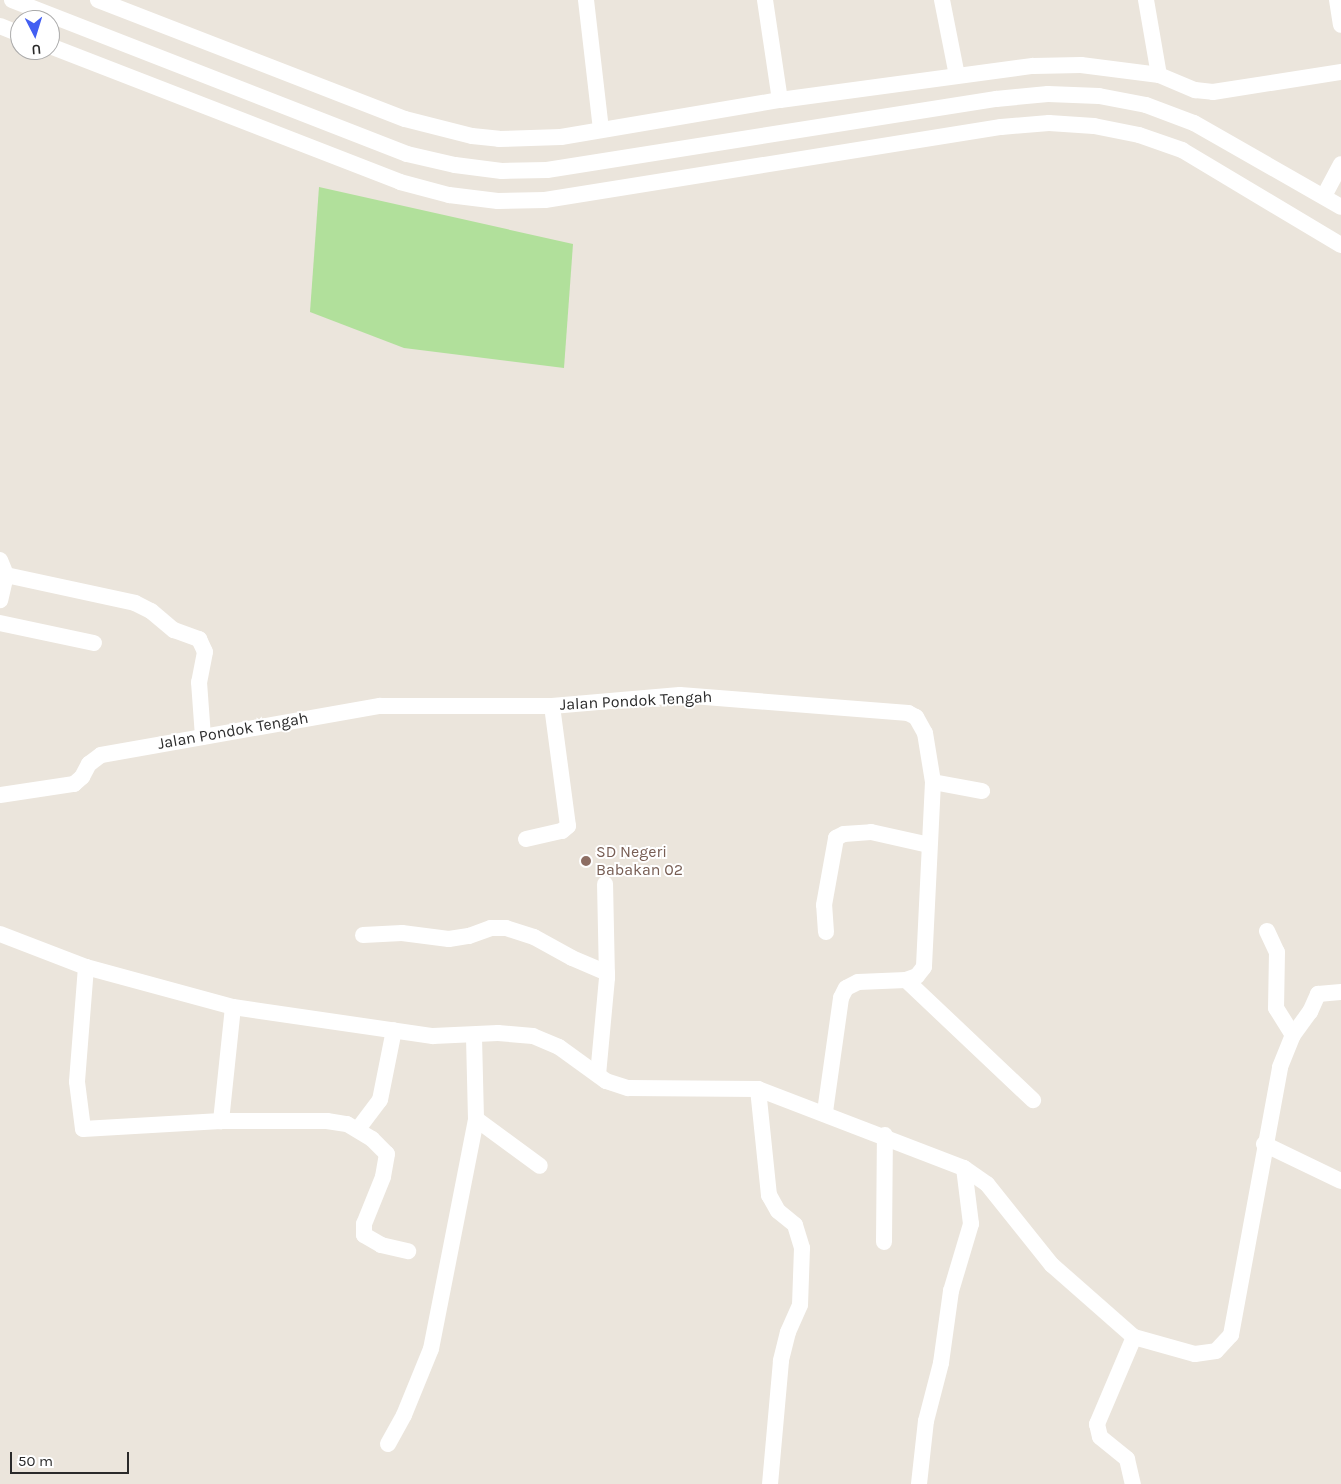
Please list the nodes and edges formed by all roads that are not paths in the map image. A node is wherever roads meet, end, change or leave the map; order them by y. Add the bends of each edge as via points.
1 (12, 0) edge
2 (98, 0) edge
3 (586, 0) edge
4 (765, 0) edge
5 (942, 0) edge
6 (1146, 0) edge
7 (1337, 0) edge
8 (1341, 24) edge
9 (60, 50) edge
10 (1341, 72) edge
11 (1159, 75) junction
12 (957, 76) junction
13 (780, 100) junction
14 (601, 129) junction
15 (1341, 164) edge
16 (1324, 196) junction
17 (1341, 207) edge
18 (1341, 245) edge
19 (3, 567) edge
20 (0, 600) edge
21 (0, 623) edge
22 (94, 643) dead end
23 (552, 706) junction
24 (204, 737) junction
25 (933, 782) junction
26 (982, 791) dead end
27 (0, 795) edge
28 (526, 839) dead end
29 (929, 845) junction
30 (605, 884) dead end
31 (1266, 931) dead end
32 (826, 932) dead end
33 (0, 934) edge
34 (363, 935) dead end
35 (86, 967) junction
36 (607, 973) junction
37 (906, 980) junction
38 (1341, 992) edge
39 (233, 1007) junction
40 (394, 1030) junction
41 (474, 1035) junction
42 (1292, 1035) junction
43 (598, 1075) junction
44 (758, 1089) junction
45 (1033, 1100) dead end
46 (825, 1112) junction
47 (476, 1119) junction
48 (221, 1121) junction
49 (358, 1129) junction
50 (885, 1135) junction
51 (1264, 1144) junction
52 (540, 1166) dead end
53 (964, 1168) junction
54 (1341, 1180) edge
55 (884, 1242) dead end
56 (408, 1251) dead end
57 (1134, 1337) junction
58 (388, 1444) dead end
59 (770, 1484) edge
60 (919, 1484) edge
61 (1132, 1484) edge

1 - 16 street via 407,154 454,165 502,171 546,170 996,99 1048,94 1099,96 1194,123
2 - 14 street via 405,119 439,129 472,136 529,140
3 - 14 street
4 - 13 street
5 - 12 street
6 - 11 street
7 - 8 street
9 - 18 street via 400,182 449,195 498,201 546,200 1001,127 1094,126 1139,135 1182,150
10 - 11 street via 1214,92 1195,90
11 - 12 street via 1057,64
12 - 13 street
13 - 14 street
15 - 16 street
16 - 17 street
19 - 20 street
19 - 24 street via 135,603 151,611 174,630 199,639 206,652 199,682
21 - 22 street
23 - 24 street, Jalan Pondok Tengah via 380,706
23 - 25 street, Jalan Pondok Tengah via 680,696 908,713 916,717 925,733
23 - 28 street via 568,826 562,831
24 - 27 street, Jalan Pondok Tengah via 101,755 89,764 74,784
25 - 26 street
25 - 29 street, Jalan Pondok Tengah
29 - 32 street via 871,832 844,834 836,838 824,905
29 - 37 street, Jalan Pondok Tengah via 924,967 917,976
30 - 36 street
31 - 42 street via 1277,952 1276,1008
33 - 35 street
34 - 36 street via 402,933 449,939 492,928 506,928 534,937
35 - 39 street
35 - 48 street via 78,1082 83,1129
36 - 43 street
37 - 45 street
37 - 46 street via 858,982 846,988 841,998
38 - 42 street via 1318,994 1310,1012
39 - 40 street
39 - 48 street
40 - 41 street via 433,1036
40 - 49 street via 380,1100
41 - 43 street via 516,1033 546,1040
41 - 47 street
42 - 51 street via 1280,1067
43 - 44 street via 616,1085 641,1089 683,1086
44 - 46 street
44 - 59 street via 770,1195 778,1211 795,1225 802,1248 800,1305 788,1332 781,1361
46 - 50 street
47 - 52 street
47 - 58 street via 431,1349 404,1415
48 - 49 street via 327,1121
49 - 56 street via 387,1154 383,1177 364,1224 364,1235 381,1245
50 - 53 street
50 - 55 street
51 - 54 street
51 - 57 street via 1234,1324 1225,1345 1216,1351 1195,1354
53 - 57 street via 987,1184 1052,1264
53 - 60 street via 971,1224 951,1291 942,1363 926,1421
57 - 61 street via 1097,1424 1100,1437 1127,1459

